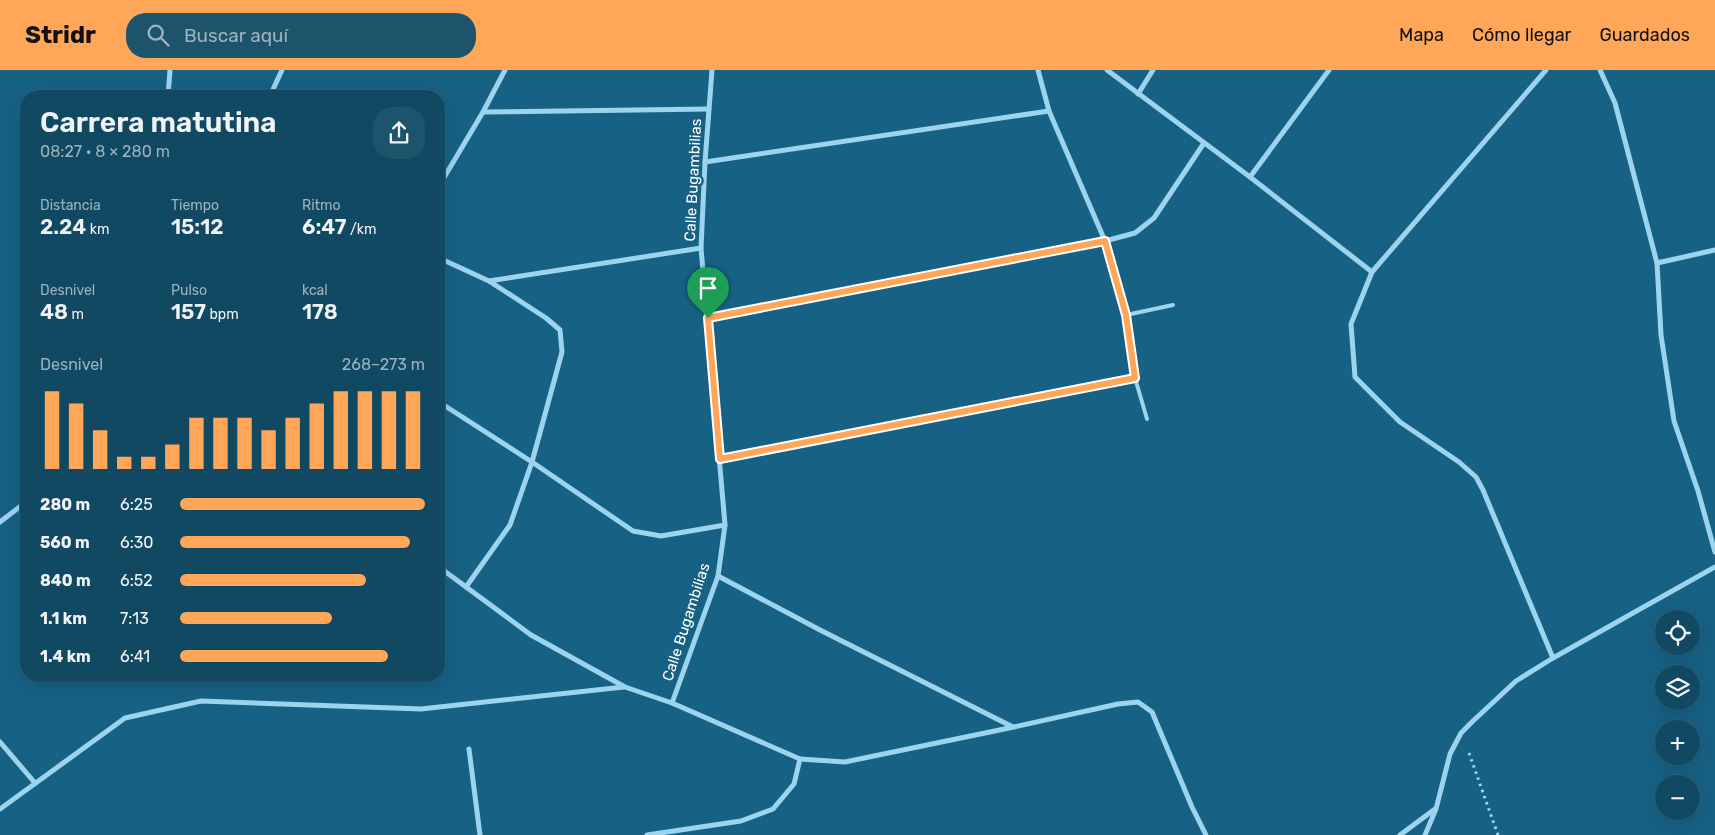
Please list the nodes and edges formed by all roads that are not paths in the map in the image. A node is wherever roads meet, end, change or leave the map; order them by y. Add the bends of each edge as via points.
1 (170, 70) edge
2 (282, 70) edge
3 (505, 70) edge
4 (712, 70) edge
5 (1038, 70) edge
6 (1107, 70) edge
7 (1153, 70) edge
8 (1328, 70) edge
9 (1546, 70) edge
10 (1600, 70) edge
11 (168, 90) edge
12 (273, 90) edge
13 (1138, 94) junction
14 (709, 109) junction
15 (1049, 111) junction
16 (483, 112) junction
17 (1204, 143) junction
18 (705, 162) junction
19 (445, 176) edge
20 (1250, 177) junction
21 (1105, 241) junction
22 (701, 248) junction
23 (1715, 250) edge
24 (445, 261) edge
25 (1656, 263) junction
26 (1372, 272) junction
27 (489, 281) junction
28 (1173, 306) dead end
29 (1126, 315) junction
30 (708, 318) junction
31 (1135, 378) junction
32 (445, 406) edge
33 (1147, 419) dead end
34 (720, 459) junction
35 (532, 462) junction
36 (20, 507) edge
37 (0, 522) edge
38 (725, 525) junction
39 (1715, 552) edge
40 (1715, 567) edge
41 (445, 571) edge
42 (718, 576) junction
43 (466, 586) junction
44 (1553, 658) junction
45 (624, 687) junction
46 (672, 703) junction
47 (1014, 728) junction
48 (0, 742) edge
49 (469, 749) dead end
50 (800, 758) junction
51 (35, 783) junction
52 (0, 809) edge
53 (1436, 809) junction
54 (480, 835) edge
55 (647, 835) edge
56 (1206, 835) edge
57 (1400, 835) edge
58 (1425, 835) edge

1 - 11 street
2 - 12 street
3 - 16 street
4 - 14 street, Calle Bugambilias
5 - 15 street
6 - 13 street
7 - 13 street
8 - 20 street
9 - 26 street
10 - 25 street via 1615,103
13 - 17 street
14 - 16 street
14 - 18 street, Calle Bugambilias
15 - 18 street
15 - 21 street
16 - 19 street
17 - 20 street
17 - 21 street via 1154,218 1134,233
18 - 22 street, Calle Bugambilias
20 - 26 street
21 - 29 street
21 - 30 street
22 - 27 street
22 - 30 street, Calle Bugambilias
23 - 25 street
24 - 27 street
25 - 39 street via 1661,335 1674,420
26 - 44 street via 1351,324 1355,377 1400,422 1476,477
27 - 35 street via 560,330 562,352
28 - 29 lane
29 - 31 street
30 - 34 street, Calle Bugambilias
31 - 33 lane
31 - 34 street
32 - 35 street
34 - 38 street, Calle Bugambilias
35 - 38 street via 633,531 661,536
35 - 43 street via 510,525
36 - 37 street
38 - 42 street, Calle Bugambilias
40 - 44 street
41 - 43 street
42 - 46 street, Calle Bugambilias
42 - 47 street
43 - 45 street via 531,635
44 - 53 street via 1516,681 1462,733 1450,754
45 - 46 street
45 - 51 street via 421,709 201,701 125,718
46 - 50 street
47 - 50 street via 845,762
47 - 56 street via 1138,702 1152,712
48 - 51 street
49 - 54 street
50 - 55 street via 794,784 773,809 741,822
51 - 52 street
53 - 57 street
53 - 58 street

